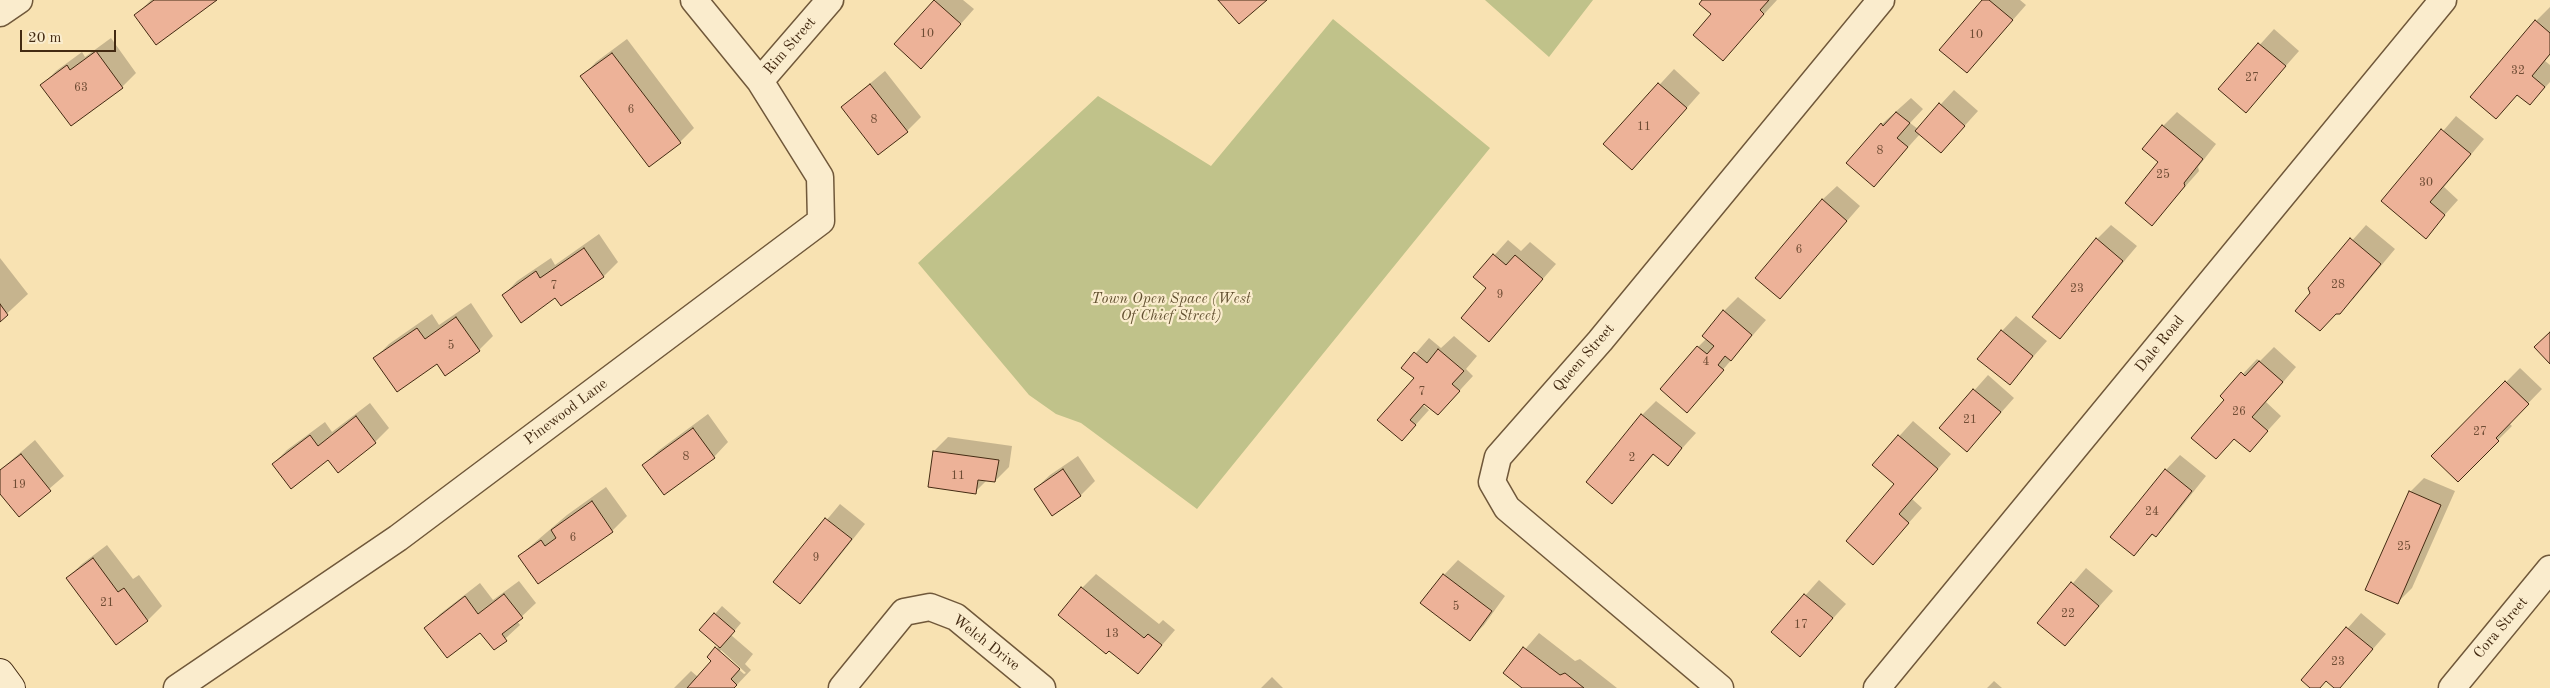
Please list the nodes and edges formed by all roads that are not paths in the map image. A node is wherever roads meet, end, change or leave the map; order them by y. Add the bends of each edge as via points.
1 (19, 0) edge
2 (694, 0) edge
3 (830, 0) edge
4 (1881, 0) edge
5 (2443, 0) edge
6 (0, 14) edge
7 (760, 81) junction
8 (2550, 569) edge
9 (0, 673) edge
10 (11, 688) edge
11 (177, 688) edge
12 (842, 688) edge
13 (1042, 688) edge
14 (1720, 688) edge
15 (1878, 688) edge
16 (2452, 688) edge

1 - 6 street
2 - 7 street, Rim Street
3 - 7 street, Rim Street
4 - 14 street, Queen Street via 1600,341 1498,457 1492,482 1507,508
5 - 15 street, Dale Road
7 - 11 street, Pinewood Lane via 820,176 821,220 398,538
8 - 16 street, Cora Street
9 - 10 main road
12 - 13 street, Welch Drive via 904,612 930,606 956,617

